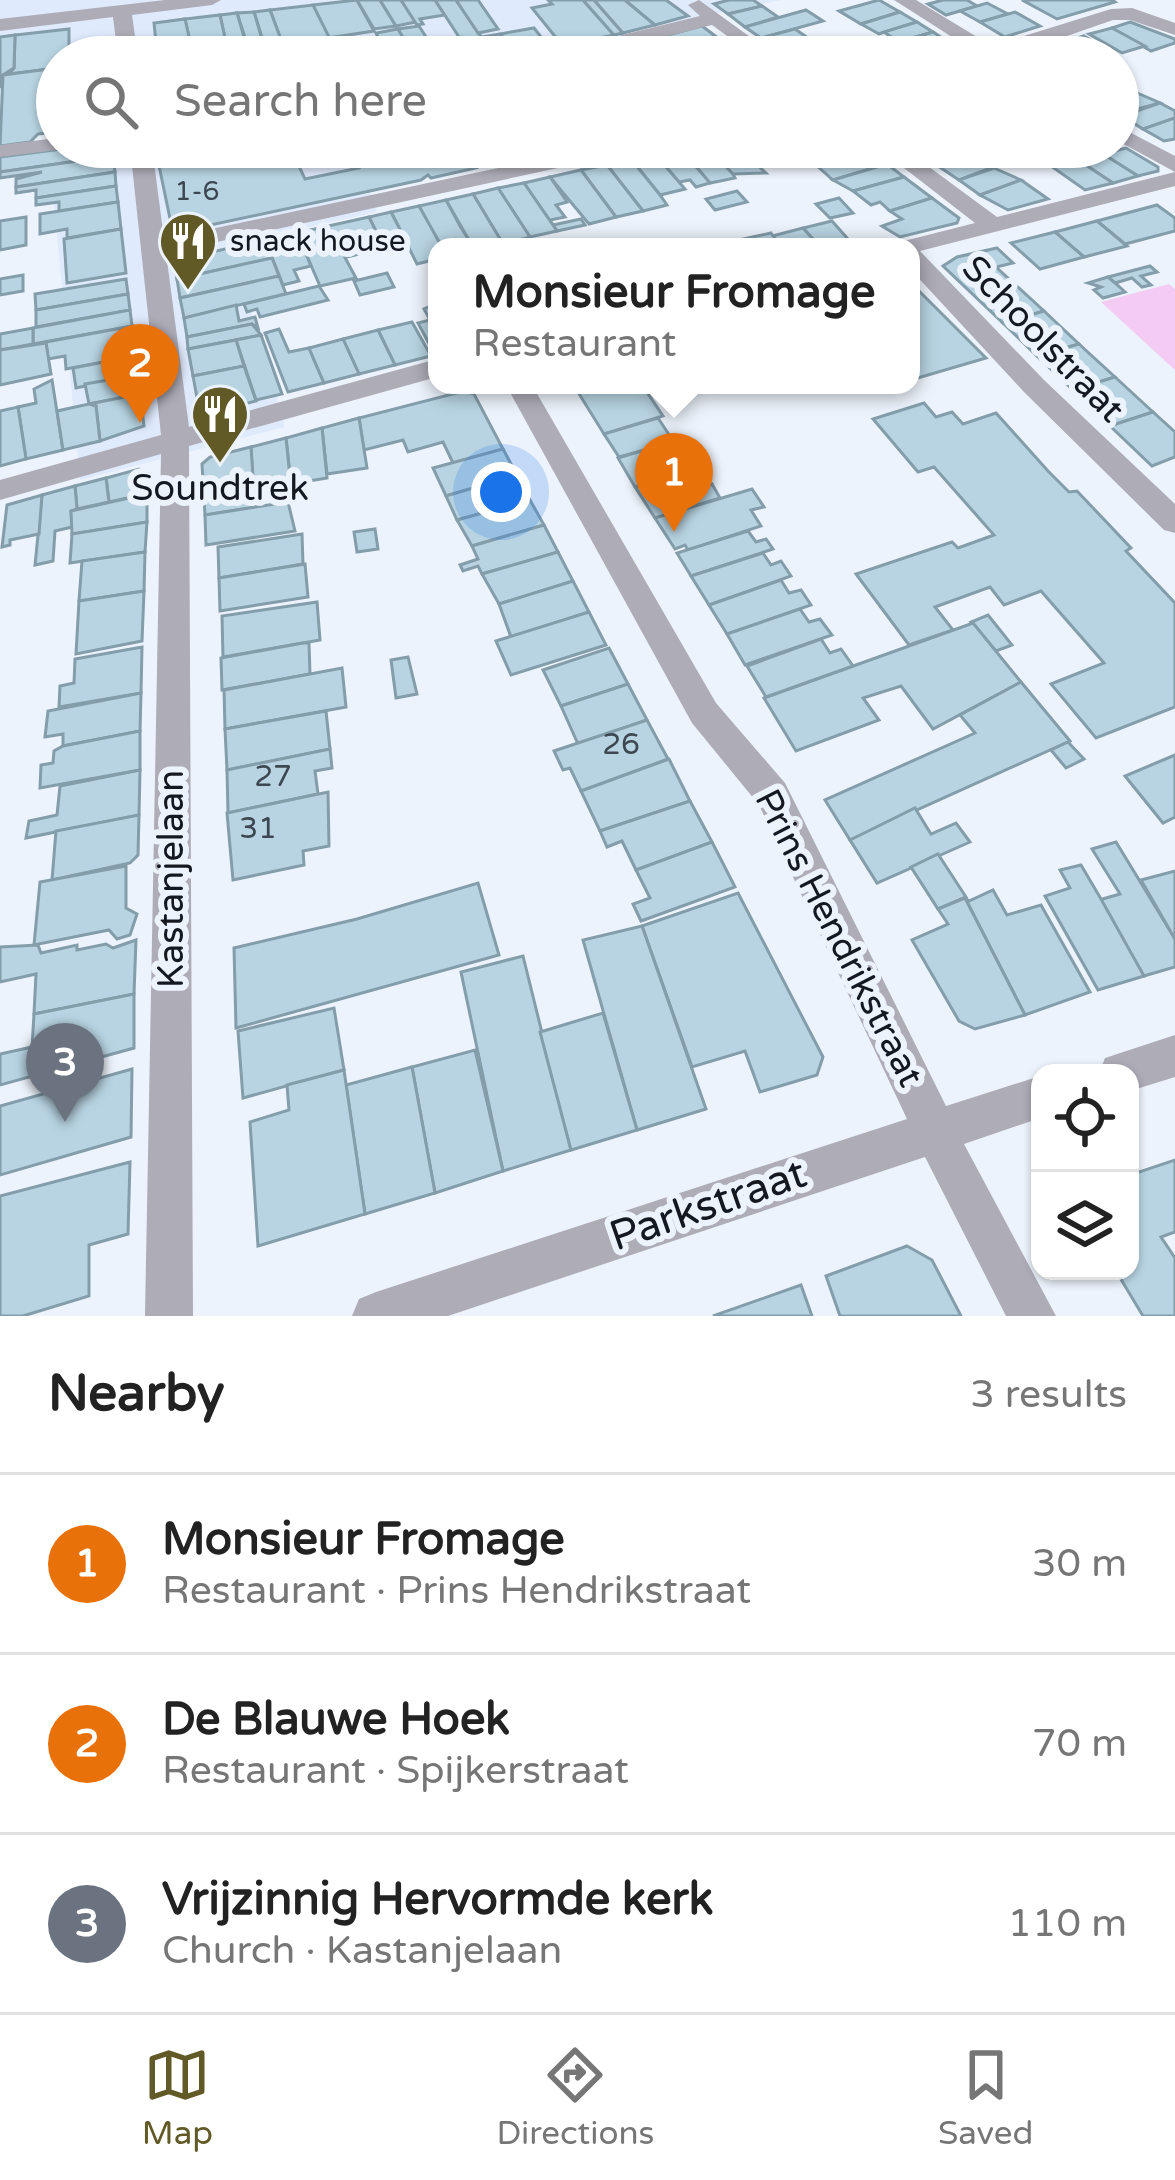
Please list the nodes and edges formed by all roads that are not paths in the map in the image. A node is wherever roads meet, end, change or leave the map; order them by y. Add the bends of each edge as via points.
1 (11, 0) edge
2 (212, 0) edge
3 (691, 0) edge
4 (903, 0) edge
5 (122, 11) junction
6 (716, 18) junction
7 (5, 24) edge
8 (1175, 29) edge
9 (125, 36) edge
10 (647, 36) edge
11 (740, 36) edge
12 (958, 36) edge
13 (1048, 36) edge
14 (1139, 144) edge
15 (36, 147) edge
16 (0, 152) edge
17 (1175, 165) edge
18 (144, 168) edge
19 (486, 168) edge
20 (915, 168) edge
21 (1175, 178) edge
22 (992, 225) junction
23 (920, 244) edge
24 (154, 248) junction
25 (920, 265) edge
26 (428, 370) edge
27 (524, 394) edge
28 (172, 443) junction
29 (0, 490) edge
30 (1175, 522) edge
31 (1175, 1057) edge
32 (1139, 1067) edge
33 (1031, 1100) edge
34 (935, 1129) junction
35 (169, 1316) edge
36 (376, 1316) edge
37 (1032, 1316) edge

1 - 7 street
2 - 5 street
3 - 6 street
4 - 12 street
5 - 7 street
5 - 9 street
6 - 10 street
6 - 11 street
8 - 13 street via 1111,15
14 - 17 street
15 - 16 street
18 - 24 street, Kastanjelaan
19 - 24 street via 346,208
20 - 22 street
21 - 22 street
22 - 23 street
24 - 28 street, Kastanjelaan
25 - 30 street, Schoolstraat
26 - 28 street
27 - 34 street, Prins Hendrikstraat via 704,713 772,794
28 - 29 street
28 - 35 street, Kastanjelaan
31 - 32 street
33 - 34 street, Parkstraat
34 - 36 street, Parkstraat
34 - 37 street, Prins Hendrikstraat

